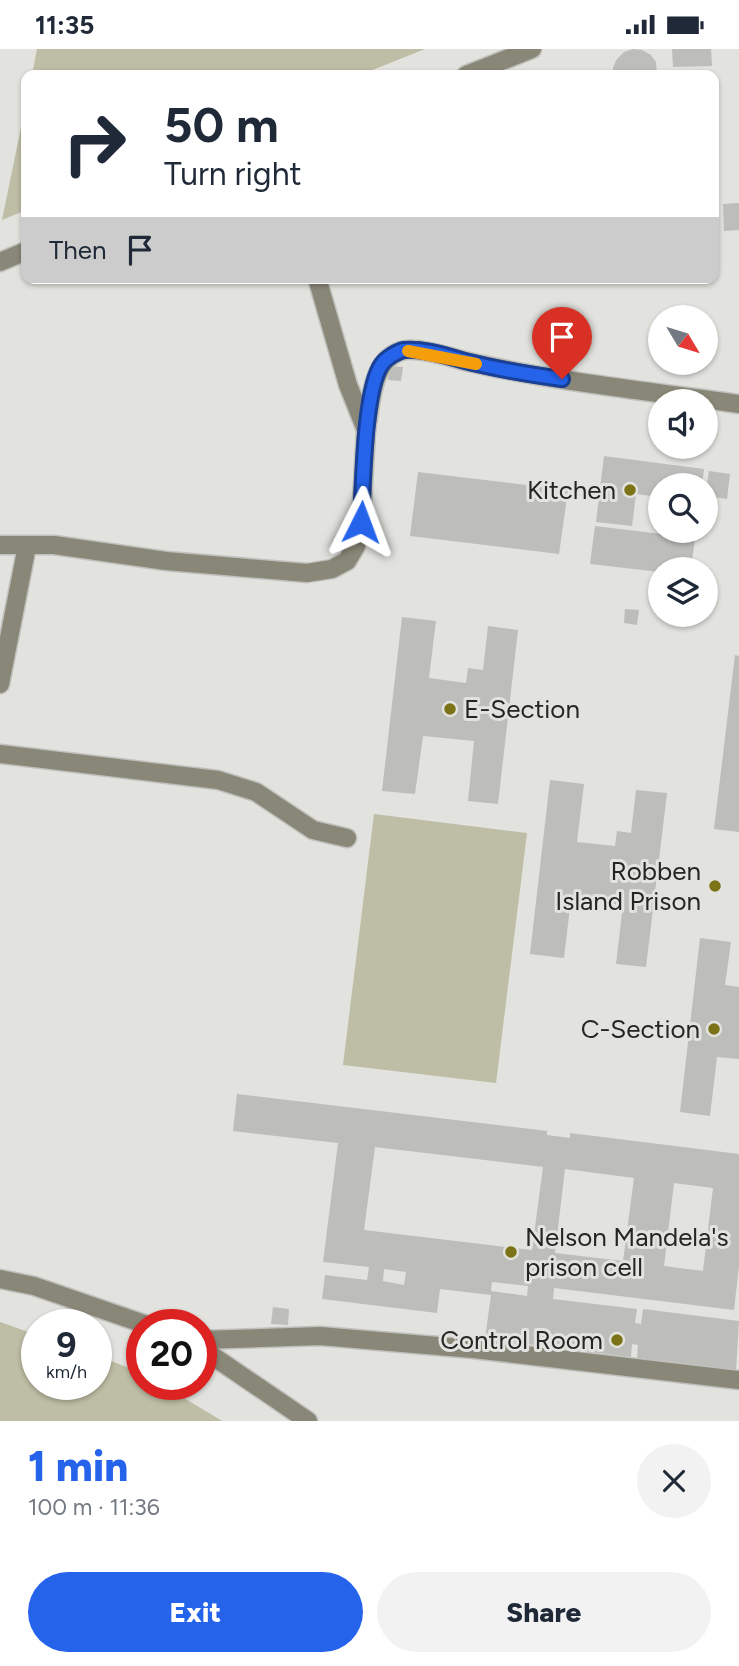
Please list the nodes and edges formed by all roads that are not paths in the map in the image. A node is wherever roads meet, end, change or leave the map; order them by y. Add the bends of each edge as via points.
1 (532, 49) edge
2 (479, 70) edge
3 (21, 253) edge
4 (0, 262) edge
5 (319, 284) edge
6 (739, 404) edge
7 (366, 430) junction
8 (0, 545) edge
9 (27, 545) junction
10 (0, 684) edge
11 (0, 754) edge
12 (347, 838) dead end
13 (0, 1279) edge
14 (126, 1318) edge
15 (217, 1339) edge
16 (217, 1359) edge
17 (739, 1380) edge
18 (308, 1421) edge

1 - 2 street
3 - 4 street
5 - 7 street
6 - 7 street via 511,372 403,350 382,364
7 - 9 street via 356,546 347,561 332,569 307,573 254,570
8 - 9 street
9 - 10 street
11 - 12 street via 218,780 256,792 313,830
13 - 14 street
15 - 17 street via 320,1336
16 - 18 street

